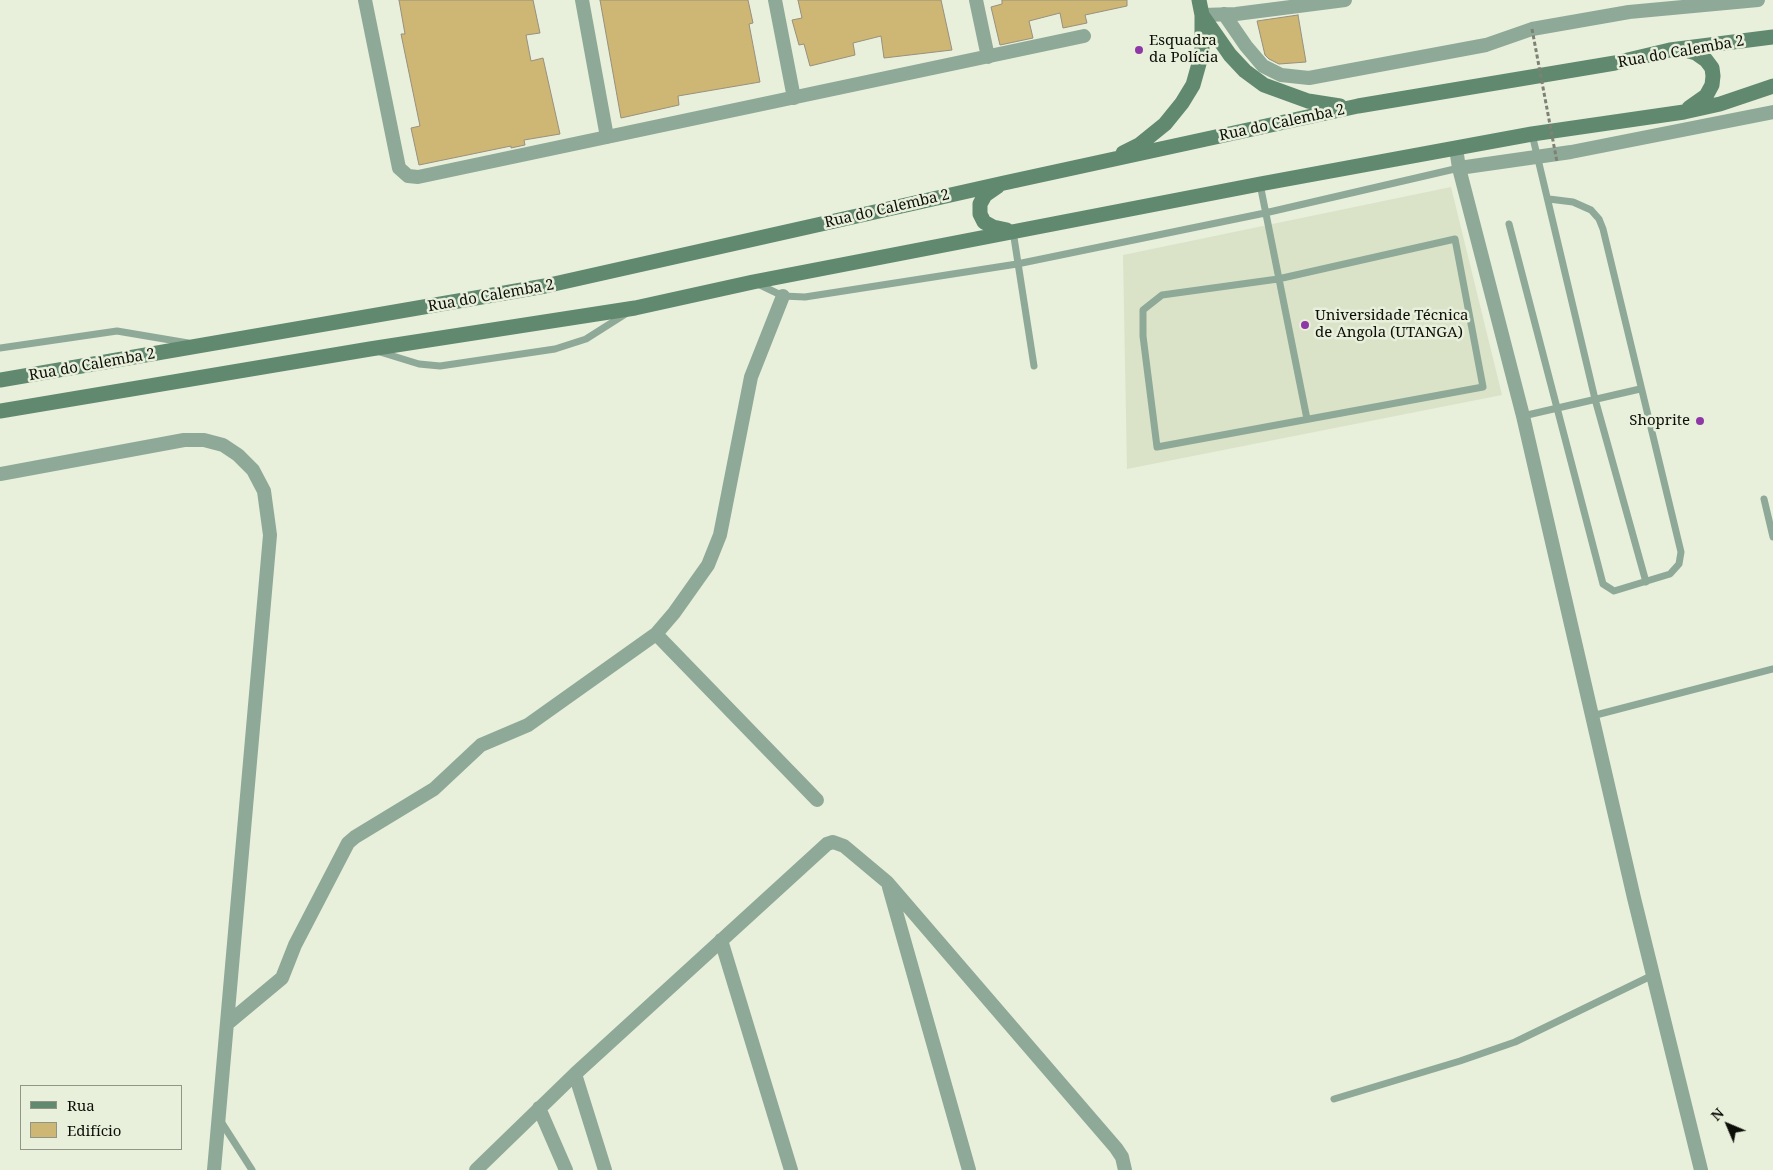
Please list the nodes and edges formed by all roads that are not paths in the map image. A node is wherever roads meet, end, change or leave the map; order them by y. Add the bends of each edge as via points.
1 (365, 0) edge
2 (582, 0) edge
3 (775, 0) edge
4 (976, 0) edge
5 (1199, 0) edge
6 (1345, 0) edge
7 (1758, 0) edge
8 (1628, 6) edge
9 (1224, 14) junction
10 (1202, 15) junction
11 (1084, 36) dead end
12 (1773, 37) edge
13 (1681, 49) junction
14 (988, 57) junction
15 (1773, 86) edge
16 (794, 98) junction
17 (1358, 106) junction
18 (1684, 112) junction
19 (1773, 112) edge
20 (1532, 134) junction
21 (608, 137) junction
22 (1456, 148) junction
23 (1538, 157) junction
24 (1095, 165) junction
25 (1458, 168) junction
26 (1004, 183) junction
27 (1260, 184) junction
28 (1549, 199) junction
29 (1265, 213) junction
30 (1510, 224) dead end
31 (1012, 230) junction
32 (1018, 264) junction
33 (1278, 279) junction
34 (753, 282) junction
35 (783, 296) junction
36 (635, 308) junction
37 (203, 346) junction
38 (0, 348) edge
39 (370, 349) junction
40 (1034, 366) dead end
41 (0, 380) edge
42 (1640, 389) junction
43 (1595, 399) junction
44 (1556, 408) junction
45 (0, 411) edge
46 (1523, 416) junction
47 (1307, 419) junction
48 (0, 474) edge
49 (1764, 499) dead end
50 (1773, 537) edge
51 (1646, 582) junction
52 (656, 634) junction
53 (1773, 669) edge
54 (1592, 716) junction
55 (817, 800) dead end
56 (888, 882) junction
57 (721, 940) junction
58 (1653, 975) junction
59 (228, 1023) junction
60 (575, 1074) junction
61 (1334, 1099) dead end
62 (539, 1108) junction
63 (218, 1117) junction
64 (214, 1170) edge
65 (252, 1170) edge
66 (476, 1170) edge
67 (566, 1170) edge
68 (605, 1170) edge
69 (791, 1170) edge
70 (969, 1170) edge
71 (1125, 1170) edge
72 (1702, 1170) edge

1 - 21 street via 399,168 408,176 418,177
2 - 21 street
3 - 16 street
4 - 14 street
5 - 10 main road
6 - 9 street
7 - 8 street
8 - 9 street via 1532,29 1486,45 1309,78 1281,75 1263,66
9 - 10 street
10 - 17 main road via 1230,54 1264,85 1308,101
10 - 24 main road via 1202,53 1198,71 1182,103 1165,124 1139,145
11 - 14 street
12 - 13 main road, Rua do Calemba 2
13 - 17 main road, Rua do Calemba 2
13 - 18 main road via 1706,60 1713,76 1706,96
14 - 16 street
15 - 18 main road, Rua do Calemba 2
16 - 21 street
17 - 24 main road, Rua do Calemba 2
18 - 20 main road, Rua do Calemba 2
19 - 23 street
20 - 22 main road, Rua do Calemba 2
20 - 23 lane
22 - 25 street
22 - 27 main road, Rua do Calemba 2
23 - 25 street
23 - 28 lane
24 - 26 main road, Rua do Calemba 2
25 - 29 lane
25 - 46 street
26 - 31 main road via 985,195 980,204 980,214 984,222 993,227
26 - 37 main road, Rua do Calemba 2 via 545,286
27 - 29 lane
27 - 31 main road, Rua do Calemba 2
28 - 42 lane via 1573,202 1591,210 1599,219
28 - 43 lane
29 - 32 lane
29 - 33 lane
30 - 44 lane
31 - 32 lane
31 - 34 main road, Rua do Calemba 2
32 - 35 lane via 805,297
32 - 40 lane
33 - 47 lane
33 - 47 lane via 1162,295 1143,310 1143,336 1157,447
33 - 47 lane via 1455,239 1483,387
34 - 35 lane
34 - 36 main road, Rua do Calemba 2
35 - 52 street via 751,377 720,535 713,554 708,566
36 - 39 main road, Rua do Calemba 2
36 - 39 lane via 586,339 555,349 440,366 420,364
37 - 38 lane via 117,331
37 - 41 main road, Rua do Calemba 2
39 - 45 main road, Rua do Calemba 2
42 - 43 lane
42 - 51 lane via 1681,558 1670,574
43 - 44 lane
43 - 51 lane
44 - 46 lane
44 - 51 lane via 1603,584 1614,591
46 - 54 street
48 - 59 street via 184,440 204,440 223,445 238,455 253,470 264,491 270,536
49 - 50 lane
52 - 55 street
52 - 59 street via 528,725 481,745 434,789 355,837 348,844 308,920 282,978
53 - 54 lane
54 - 58 street
56 - 57 street via 844,846 833,842 827,844
56 - 70 street
56 - 71 street via 1116,1148
57 - 60 street
57 - 69 street
58 - 61 lane via 1515,1042 1460,1062
58 - 72 street
59 - 63 street
60 - 62 street
60 - 68 street
62 - 66 street
62 - 67 street
63 - 64 street
63 - 65 lane

